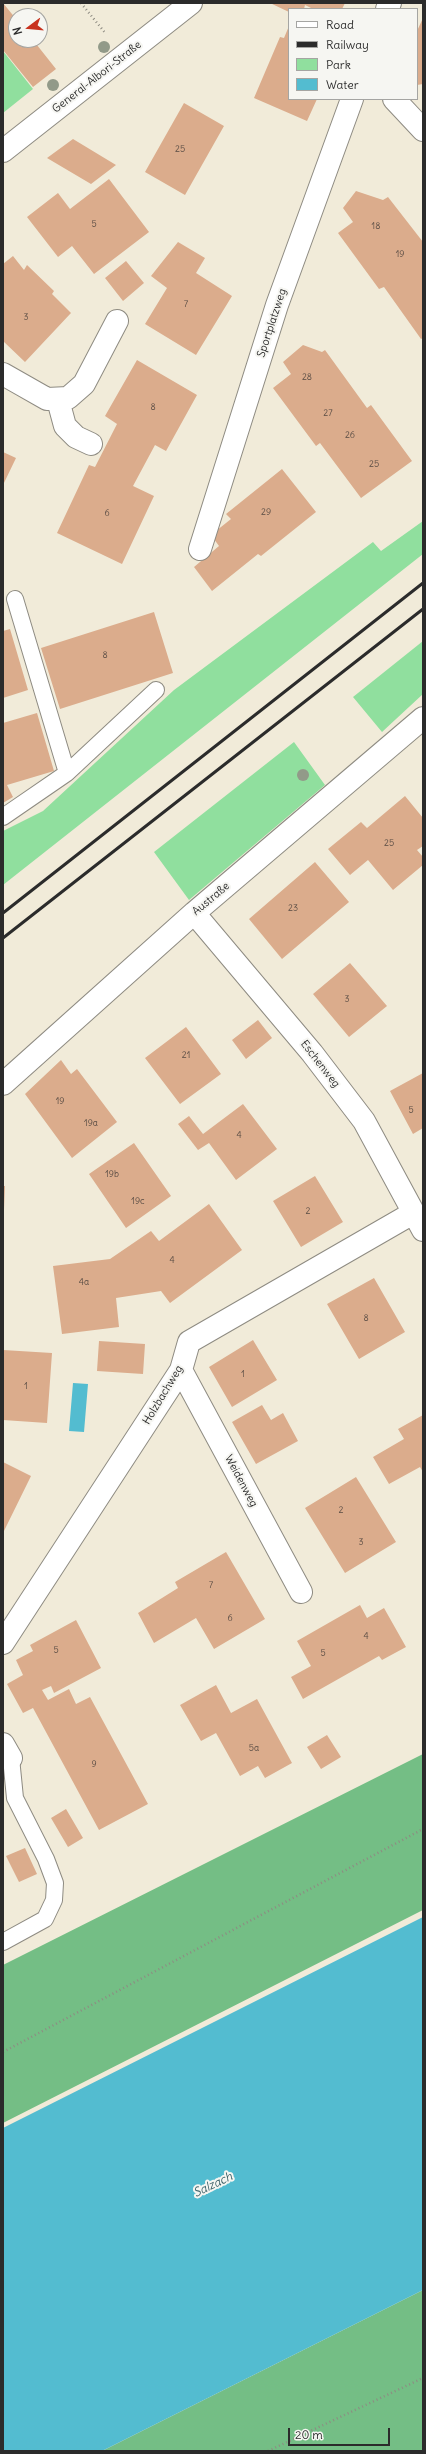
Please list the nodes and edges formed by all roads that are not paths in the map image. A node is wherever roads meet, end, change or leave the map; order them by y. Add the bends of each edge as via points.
1 (191, 3) edge
2 (352, 100) edge
3 (395, 100) edge
4 (423, 130) edge
5 (3, 151) edge
6 (116, 321) dead end
7 (3, 374) edge
8 (58, 400) junction
9 (91, 444) dead end
10 (200, 549) dead end
11 (15, 599) dead end
12 (156, 690) dead end
13 (421, 726) edge
14 (67, 773) junction
15 (3, 817) edge
16 (194, 913) junction
17 (3, 1084) edge
18 (418, 1221) edge
19 (181, 1370) junction
20 (301, 1592) dead end
21 (3, 1643) edge
22 (7, 1751) edge
23 (3, 1942) edge

1 - 5 street, General-Albori-Straße
2 - 10 street, Sportplatzweg via 277,305
3 - 4 street
6 - 8 street via 84,384 68,398
7 - 8 street via 47,399
8 - 9 street via 64,426 76,437
11 - 14 lane
12 - 14 lane
13 - 16 street, Austraße
14 - 15 lane
16 - 17 street, Austraße
16 - 18 street, Eschenweg via 312,1053 364,1122
18 - 19 street, Holzbachweg via 189,1342
19 - 20 street, Weidenweg
19 - 21 street, Holzbachweg
22 - 23 lane via 15,1798 46,1859 55,1883 54,1900 45,1919

